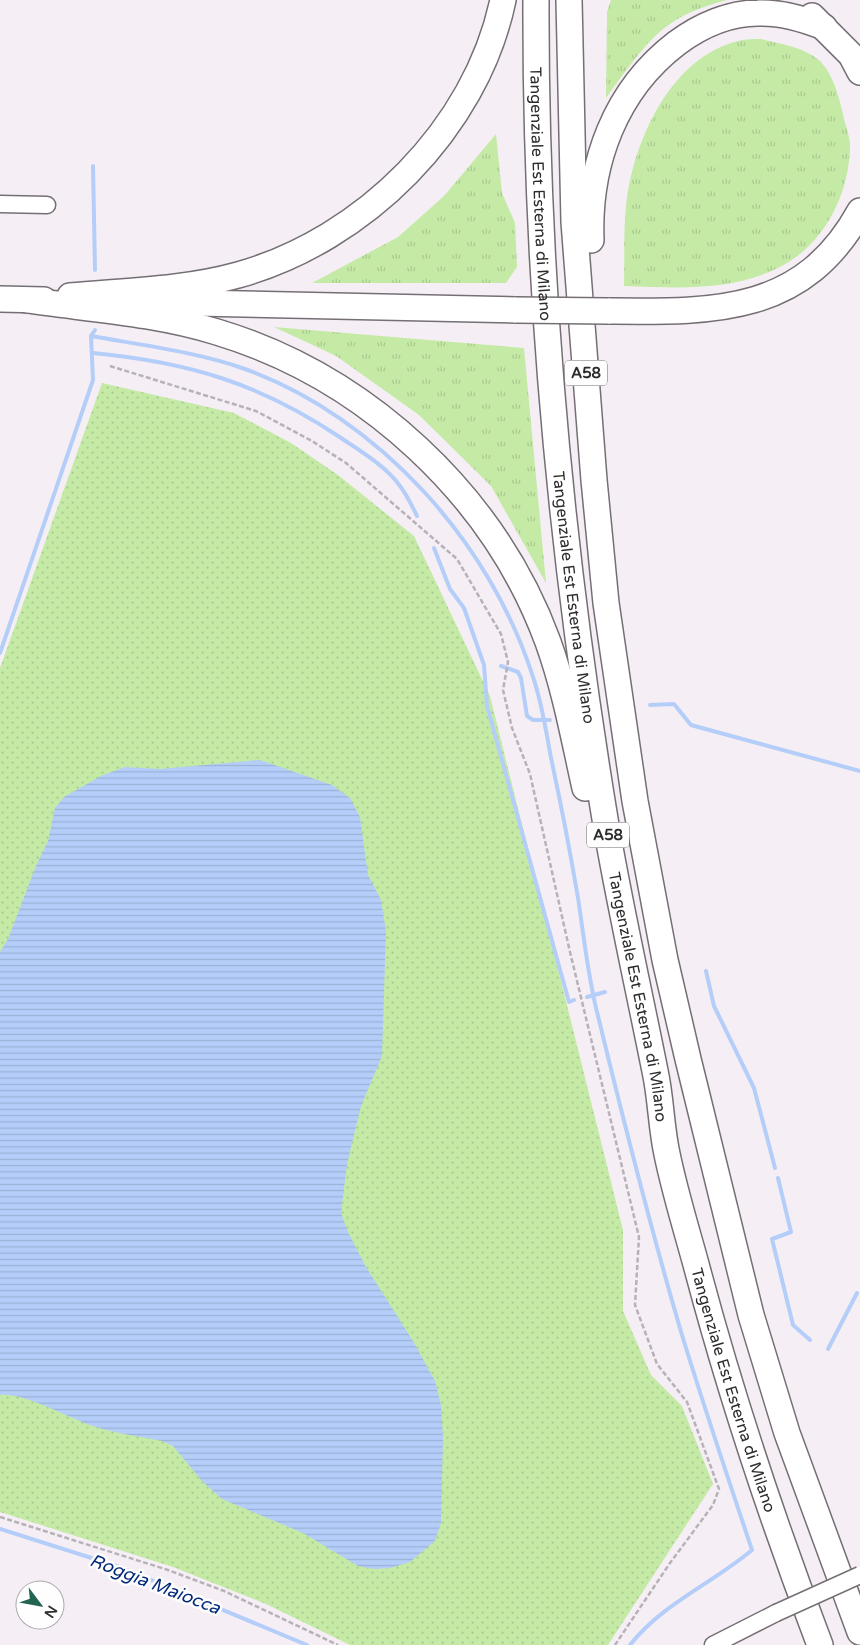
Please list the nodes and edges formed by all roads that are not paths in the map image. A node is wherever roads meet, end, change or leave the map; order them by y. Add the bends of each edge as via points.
1 (503, 0) edge
2 (536, 0) edge
3 (569, 0) edge
4 (793, 0) edge
5 (824, 28) junction
6 (860, 72) edge
7 (0, 204) edge
8 (48, 205) dead end
9 (860, 211) edge
10 (0, 299) edge
11 (28, 300) junction
12 (594, 480) junction
13 (637, 992) junction
14 (860, 1575) edge
15 (860, 1632) edge
16 (713, 1645) edge
17 (820, 1645) edge

1 - 11 highway, A58 via 473,82 436,140 416,165 390,189 334,233 269,266 203,284
2 - 13 highway, Tangenziale Est Esterna di Milano / A58 via 544,290 572,585 607,833
3 - 12 highway, Tangenziale Est Esterna di Milano / A58 via 574,212
4 - 5 highway, A58
5 - 6 highway, A58 via 850,55
5 - 12 highway, A58 via 805,20 758,13 711,22 661,55 628,95 610,125 594,184 590,216 596,353
7 - 8 street
9 - 11 highway, A58, bridge via 828,257 806,276 761,298 700,310 516,310
10 - 11 highway, A58
11 - 13 highway, A58 via 187,324 242,340 282,357 364,404 429,458 459,491 510,563 548,642 574,737 611,936 622,968
12 - 15 highway, Tangenziale Est Esterna di Milano / A58 via 606,603 627,753 648,876 688,1059 734,1248 776,1400
13 - 17 highway, Tangenziale Est Esterna di Milano / A58 via 656,1075 667,1152 705,1297 765,1492
14 - 16 street, bridge

